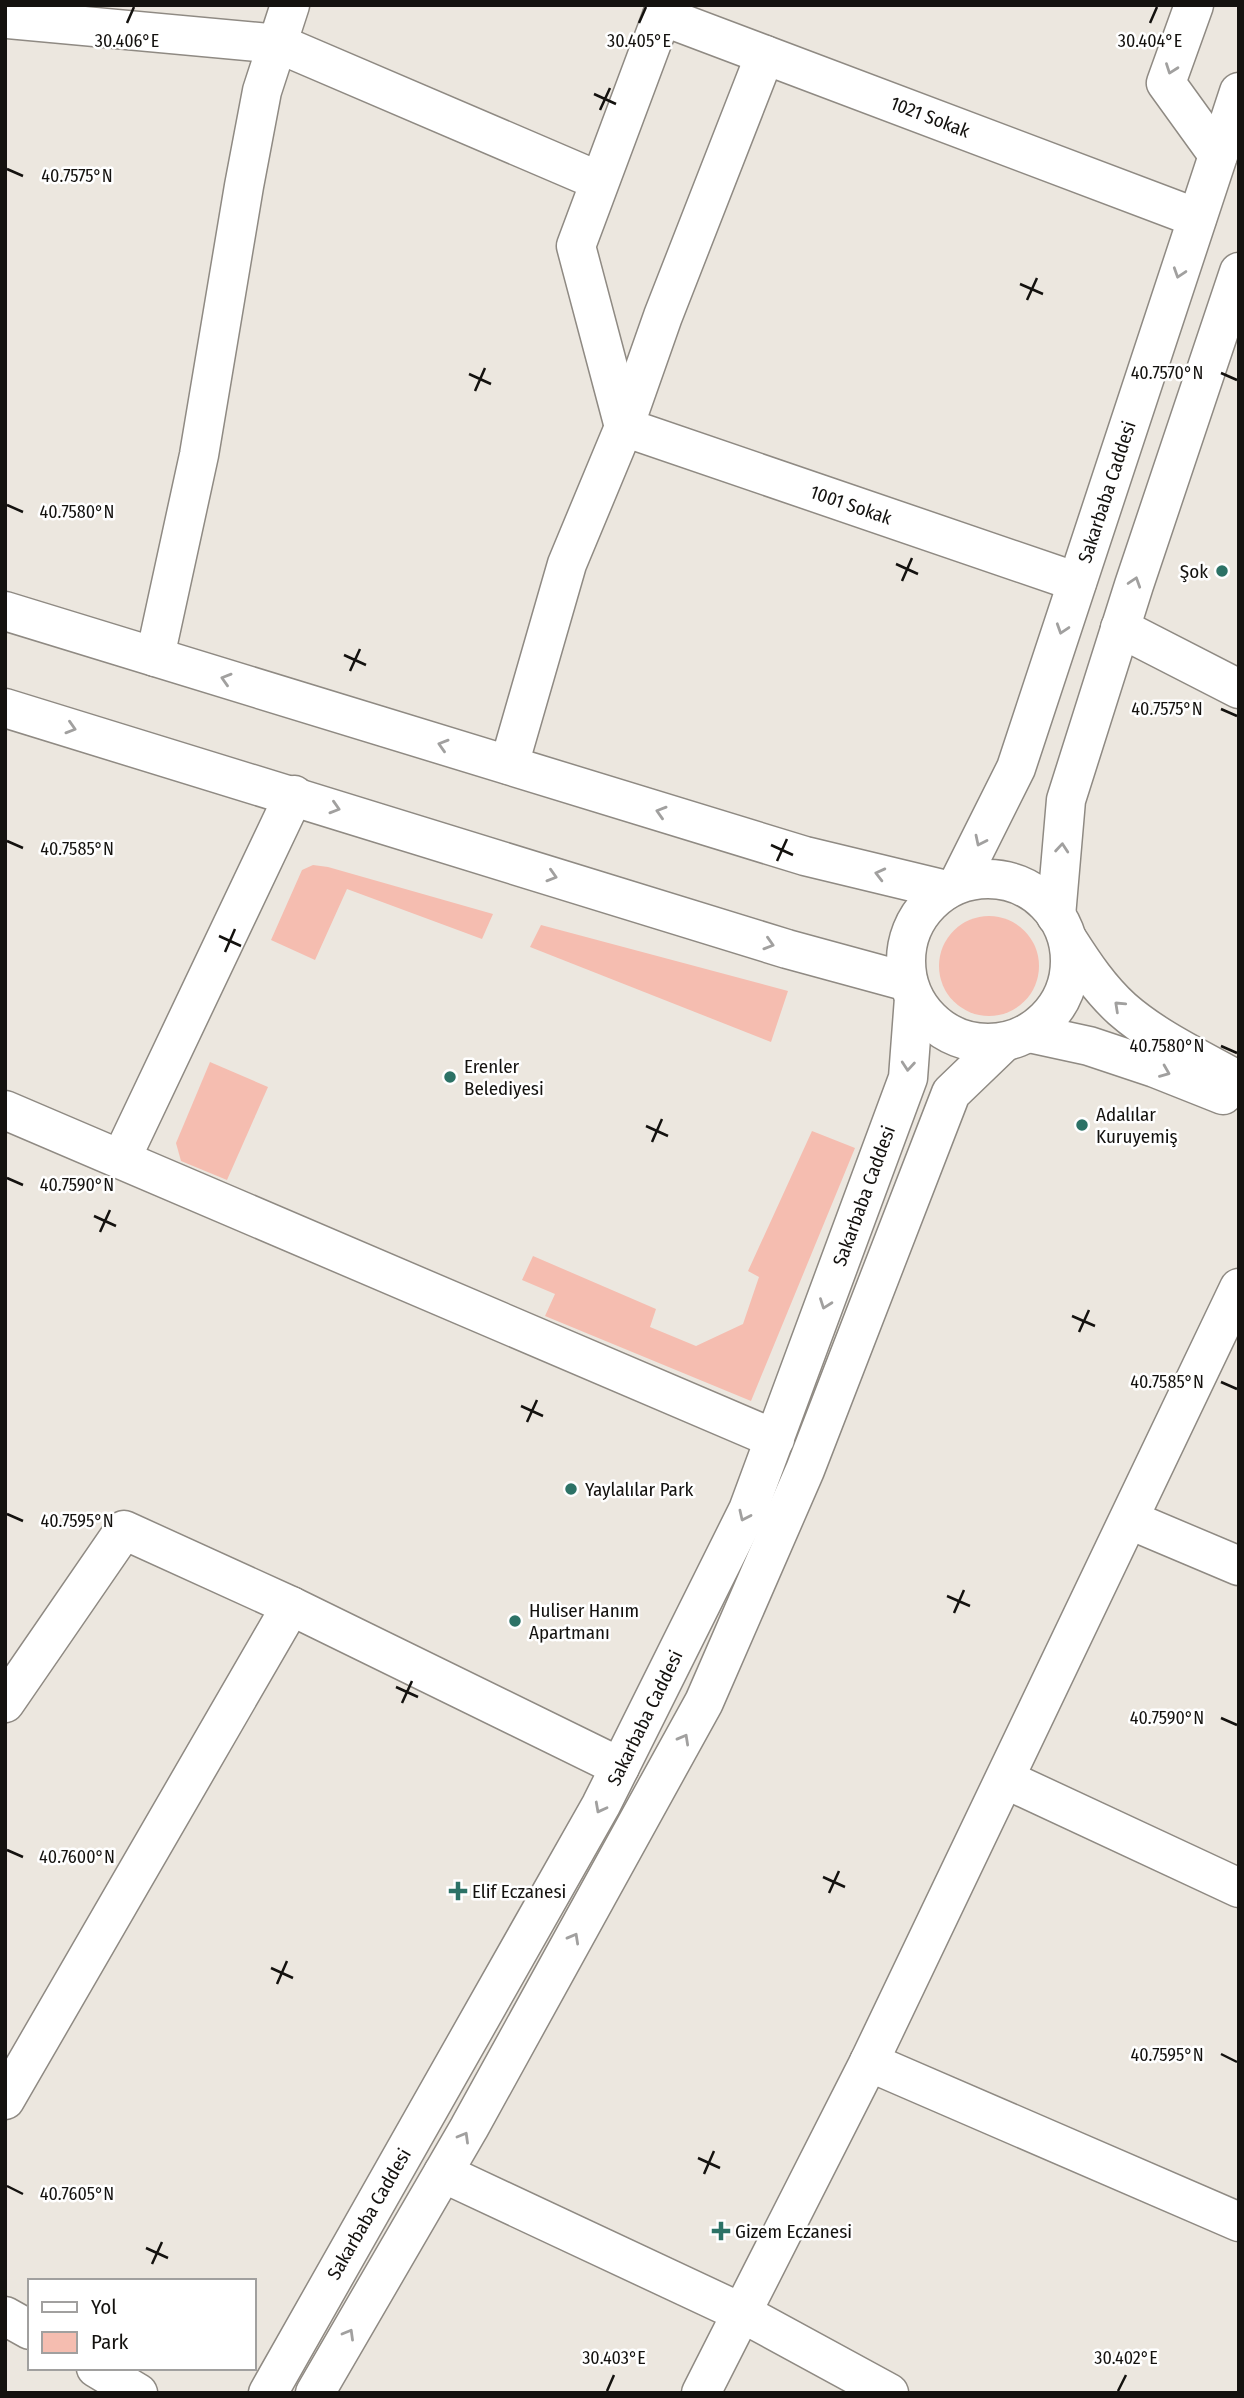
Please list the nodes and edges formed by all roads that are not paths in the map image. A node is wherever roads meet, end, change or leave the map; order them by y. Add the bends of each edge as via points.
1 (290, 5) edge
2 (1194, 5) edge
3 (664, 11) edge
4 (6, 16) edge
5 (279, 44) junction
6 (765, 55) junction
7 (1239, 92) edge
8 (1218, 155) junction
9 (599, 181) junction
10 (1197, 218) junction
11 (1239, 272) edge
12 (624, 427) junction
13 (1077, 582) junction
14 (5, 611) edge
15 (1120, 628) junction
16 (155, 657) junction
17 (1239, 690) edge
18 (5, 708) edge
19 (509, 765) junction
20 (294, 795) junction
21 (952, 887) junction
22 (1062, 928) junction
23 (911, 990) junction
24 (1016, 1037) junction
25 (1239, 1081) edge
26 (1239, 1102) edge
27 (5, 1110) edge
28 (121, 1159) junction
29 (1239, 1288) edge
30 (775, 1439) junction
31 (1130, 1520) junction
32 (1239, 1566) edge
33 (291, 1606) junction
34 (9, 1690) edge
35 (620, 1768) junction
36 (1005, 1779) junction
37 (1239, 1888) edge
38 (869, 2062) junction
39 (5, 2100) edge
40 (443, 2174) junction
41 (1239, 2222) edge
42 (742, 2313) junction
43 (5, 2316) edge
44 (28, 2329) edge
45 (99, 2370) edge
46 (138, 2393) edge
47 (268, 2393) edge
48 (315, 2393) edge
49 (702, 2393) edge
50 (889, 2393) edge

1 - 5 street
2 -> 8 street via 1166,83
3 - 6 street, 1021 Sokak
3 - 9 street
4 - 5 street
5 - 9 street
5 - 16 street via 262,92 199,455
6 - 10 street, 1021 Sokak
6 - 12 street
7 - 8 street, Sakarbaba Caddesi
8 - 10 street, Sakarbaba Caddesi
9 - 12 street via 576,246
10 -> 13 street, Sakarbaba Caddesi
15 -> 11 street
12 - 13 street, 1001 Sokak
12 - 19 street via 567,564
13 -> 21 street, Sakarbaba Caddesi via 1016,768
14 - 16 street
15 - 17 street
22 -> 15 street via 1066,800
19 -> 16 street
18 -> 20 street
21 -> 19 street via 805,856
20 -> 23 street
20 - 28 street
21 - 22 street via 986,879 1013,883 1037,896
21 - 23 street via 925,907 911,930 905,956
22 - 24 street via 1070,967 1064,993 1049,1016
25 -> 22 street via 1122,1010 1094,980
23 - 24 street via 930,1020 951,1035 977,1043
23 -> 30 street, Sakarbaba Caddesi via 908,1077
24 -> 26 street via 1090,1046
40 -> 24 street via 704,1702 805,1471 951,1093
27 - 28 street
28 - 30 street
29 - 31 street
30 -> 35 street, Sakarbaba Caddesi via 748,1510
31 - 32 street
31 - 36 street
33 - 34 street via 124,1530
33 - 35 street
33 - 39 street
35 -> 47 street, Sakarbaba Caddesi
36 - 37 street
36 - 38 street
38 - 41 street
38 - 42 street
40 - 42 street
48 -> 40 street
42 - 49 street
42 - 50 street
43 - 44 street
45 - 46 street

